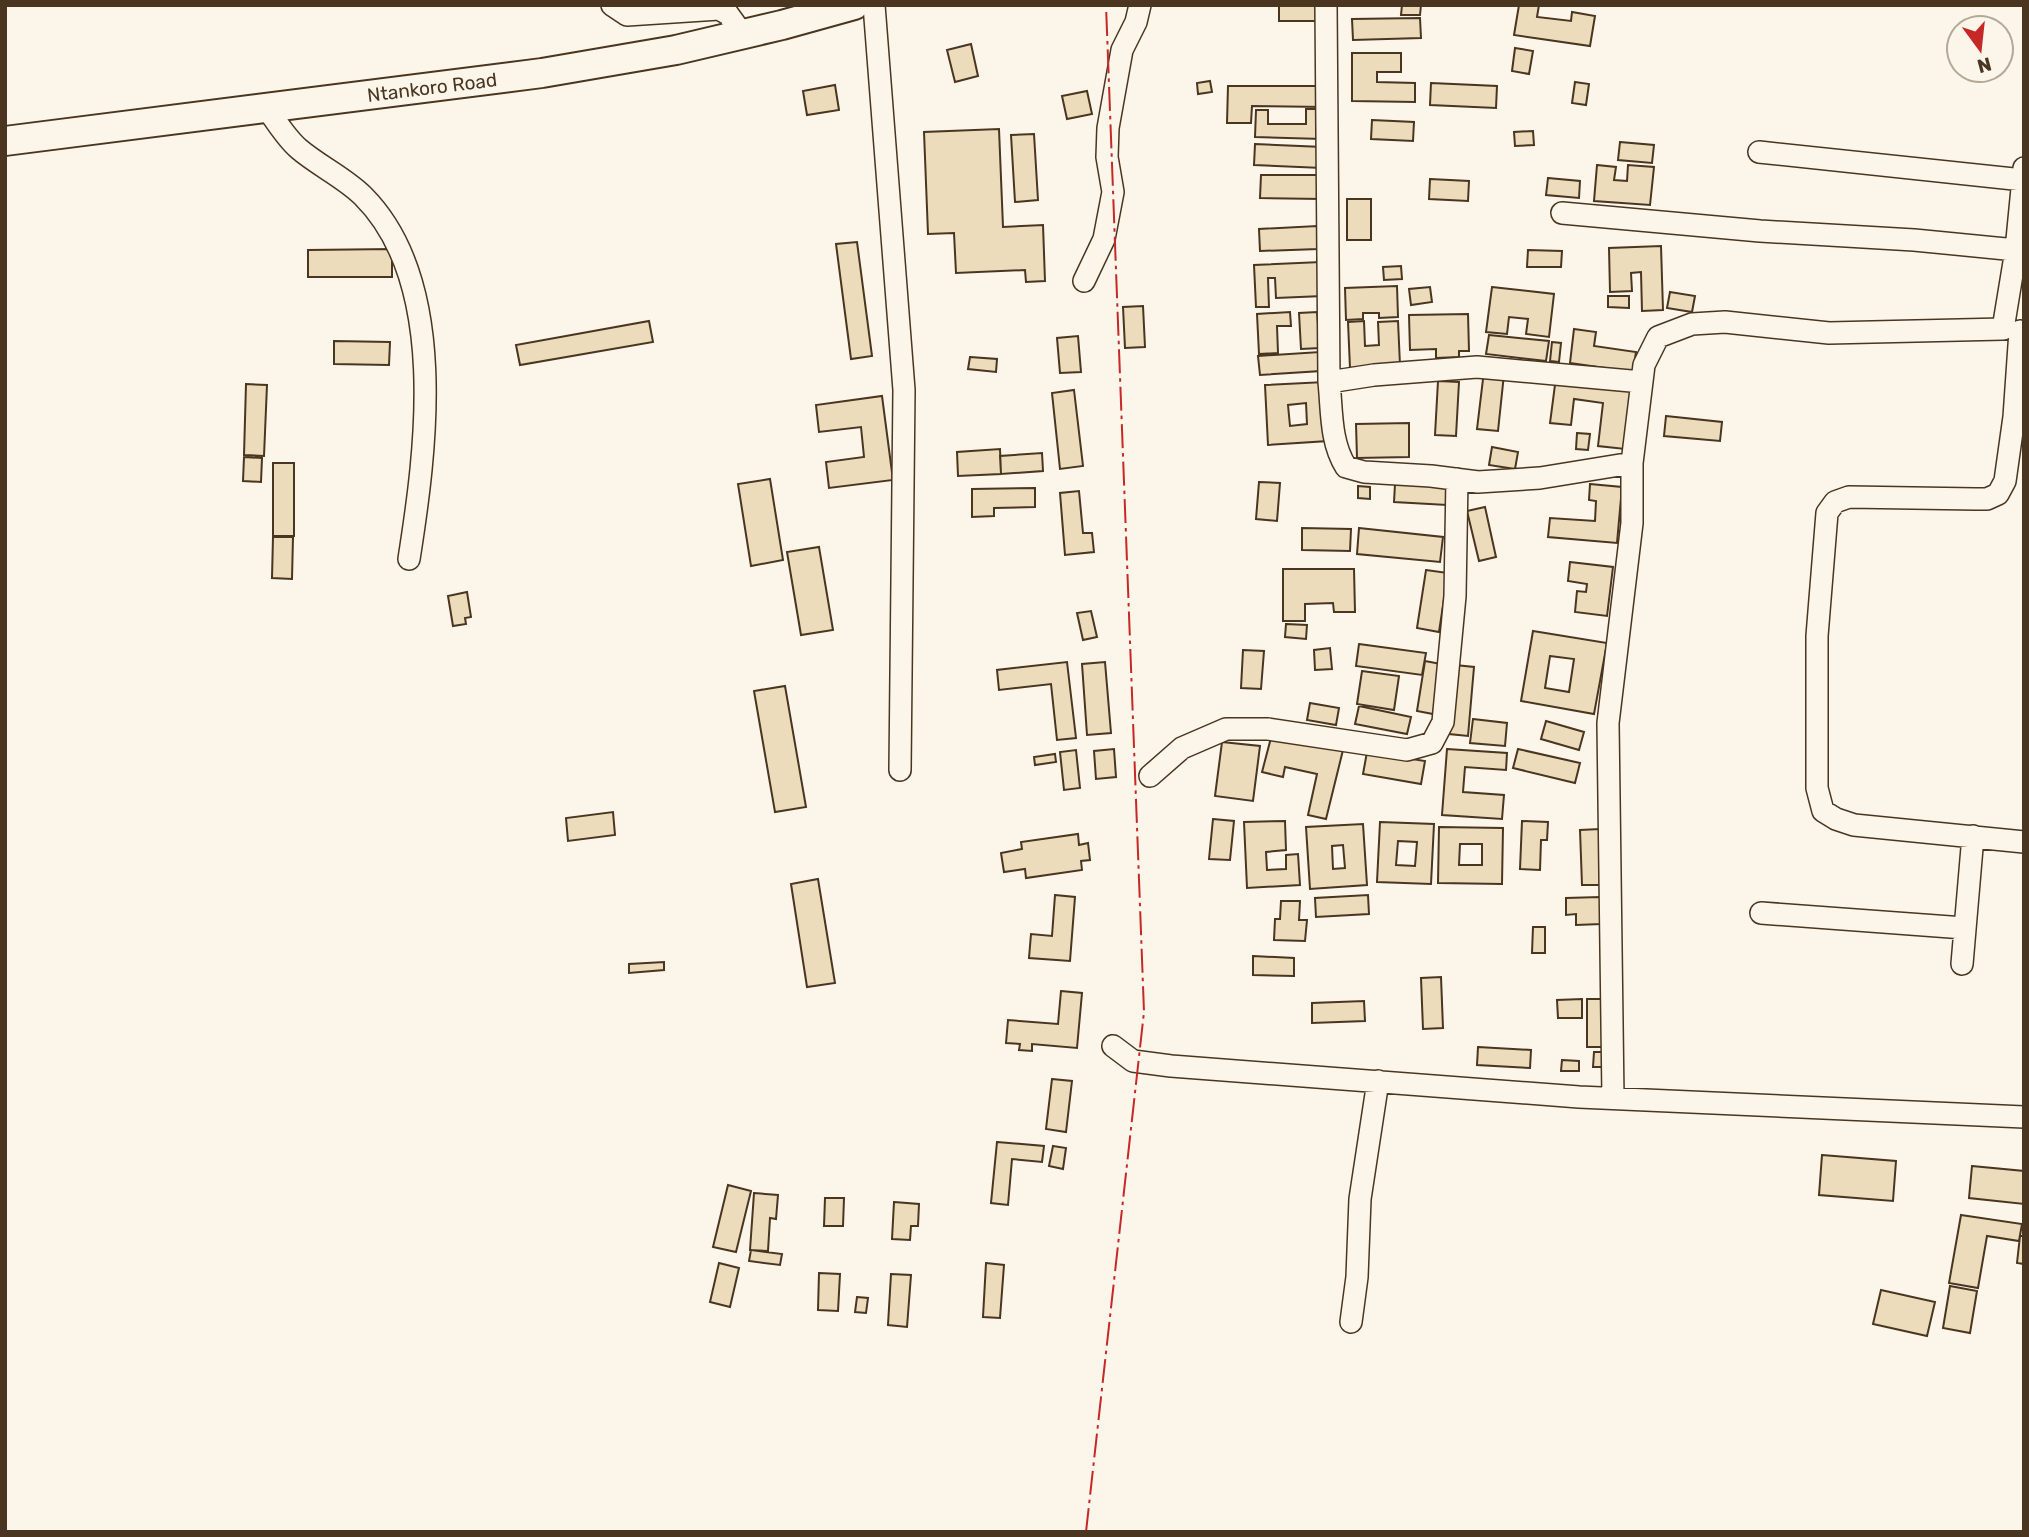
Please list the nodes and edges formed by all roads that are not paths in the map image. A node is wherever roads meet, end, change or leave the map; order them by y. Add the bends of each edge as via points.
1 (612, 5) edge
2 (854, 5) edge
3 (874, 5) edge
4 (1140, 5) edge
5 (1326, 5) edge
6 (743, 35) junction
7 (266, 107) junction
8 (5, 141) edge
9 (1759, 152) dead end
10 (2023, 174) edge
11 (1562, 213) dead end
12 (2016, 250) junction
13 (1084, 281) dead end
14 (2016, 331) edge
15 (1329, 382) junction
16 (1642, 382) junction
17 (1632, 463) junction
18 (1457, 479) junction
19 (409, 559) dead end
20 (900, 770) dead end
21 (1150, 776) dead end
22 (1973, 836) junction
23 (2024, 842) edge
24 (1761, 913) dead end
25 (1964, 928) junction
26 (1962, 964) dead end
27 (1113, 1045) dead end
28 (1378, 1081) junction
29 (1613, 1098) junction
30 (2024, 1117) edge
31 (1350, 1322) dead end

1 - 6 street via 627,15 719,9
2 - 6 main road, Ntankoro Road
3 - 20 street via 904,390
4 - 13 street via 1122,50 1108,128 1113,192 1104,239
5 - 15 street
6 - 7 main road, Ntankoro Road via 542,73
7 - 8 main road, Ntankoro Road
7 - 19 street via 297,147 363,196 389,229 410,276 421,324 425,435
9 - 10 street
10 - 12 street
11 - 12 street
12 - 14 street
14 - 16 street via 1829,333 1725,322 1692,324 1658,337 1644,365
14 - 22 street via 2014,417 2005,481 1998,494 1987,499 1849,496 1835,502 1827,513 1825,528 1817,650 1817,788 1823,811 1854,825
15 - 16 street via 1477,367
15 - 18 street via 1338,455 1346,467
16 - 17 street
17 - 18 street via 1510,481
17 - 29 street via 1632,523 1608,723
18 - 21 street via 1455,596 1443,722 1432,743 1407,750 1268,729 1226,729 1182,748
22 - 23 street
22 - 25 street
24 - 25 street
25 - 26 street
27 - 28 street via 1133,1061
28 - 29 street
28 - 31 street via 1360,1199
29 - 30 street

